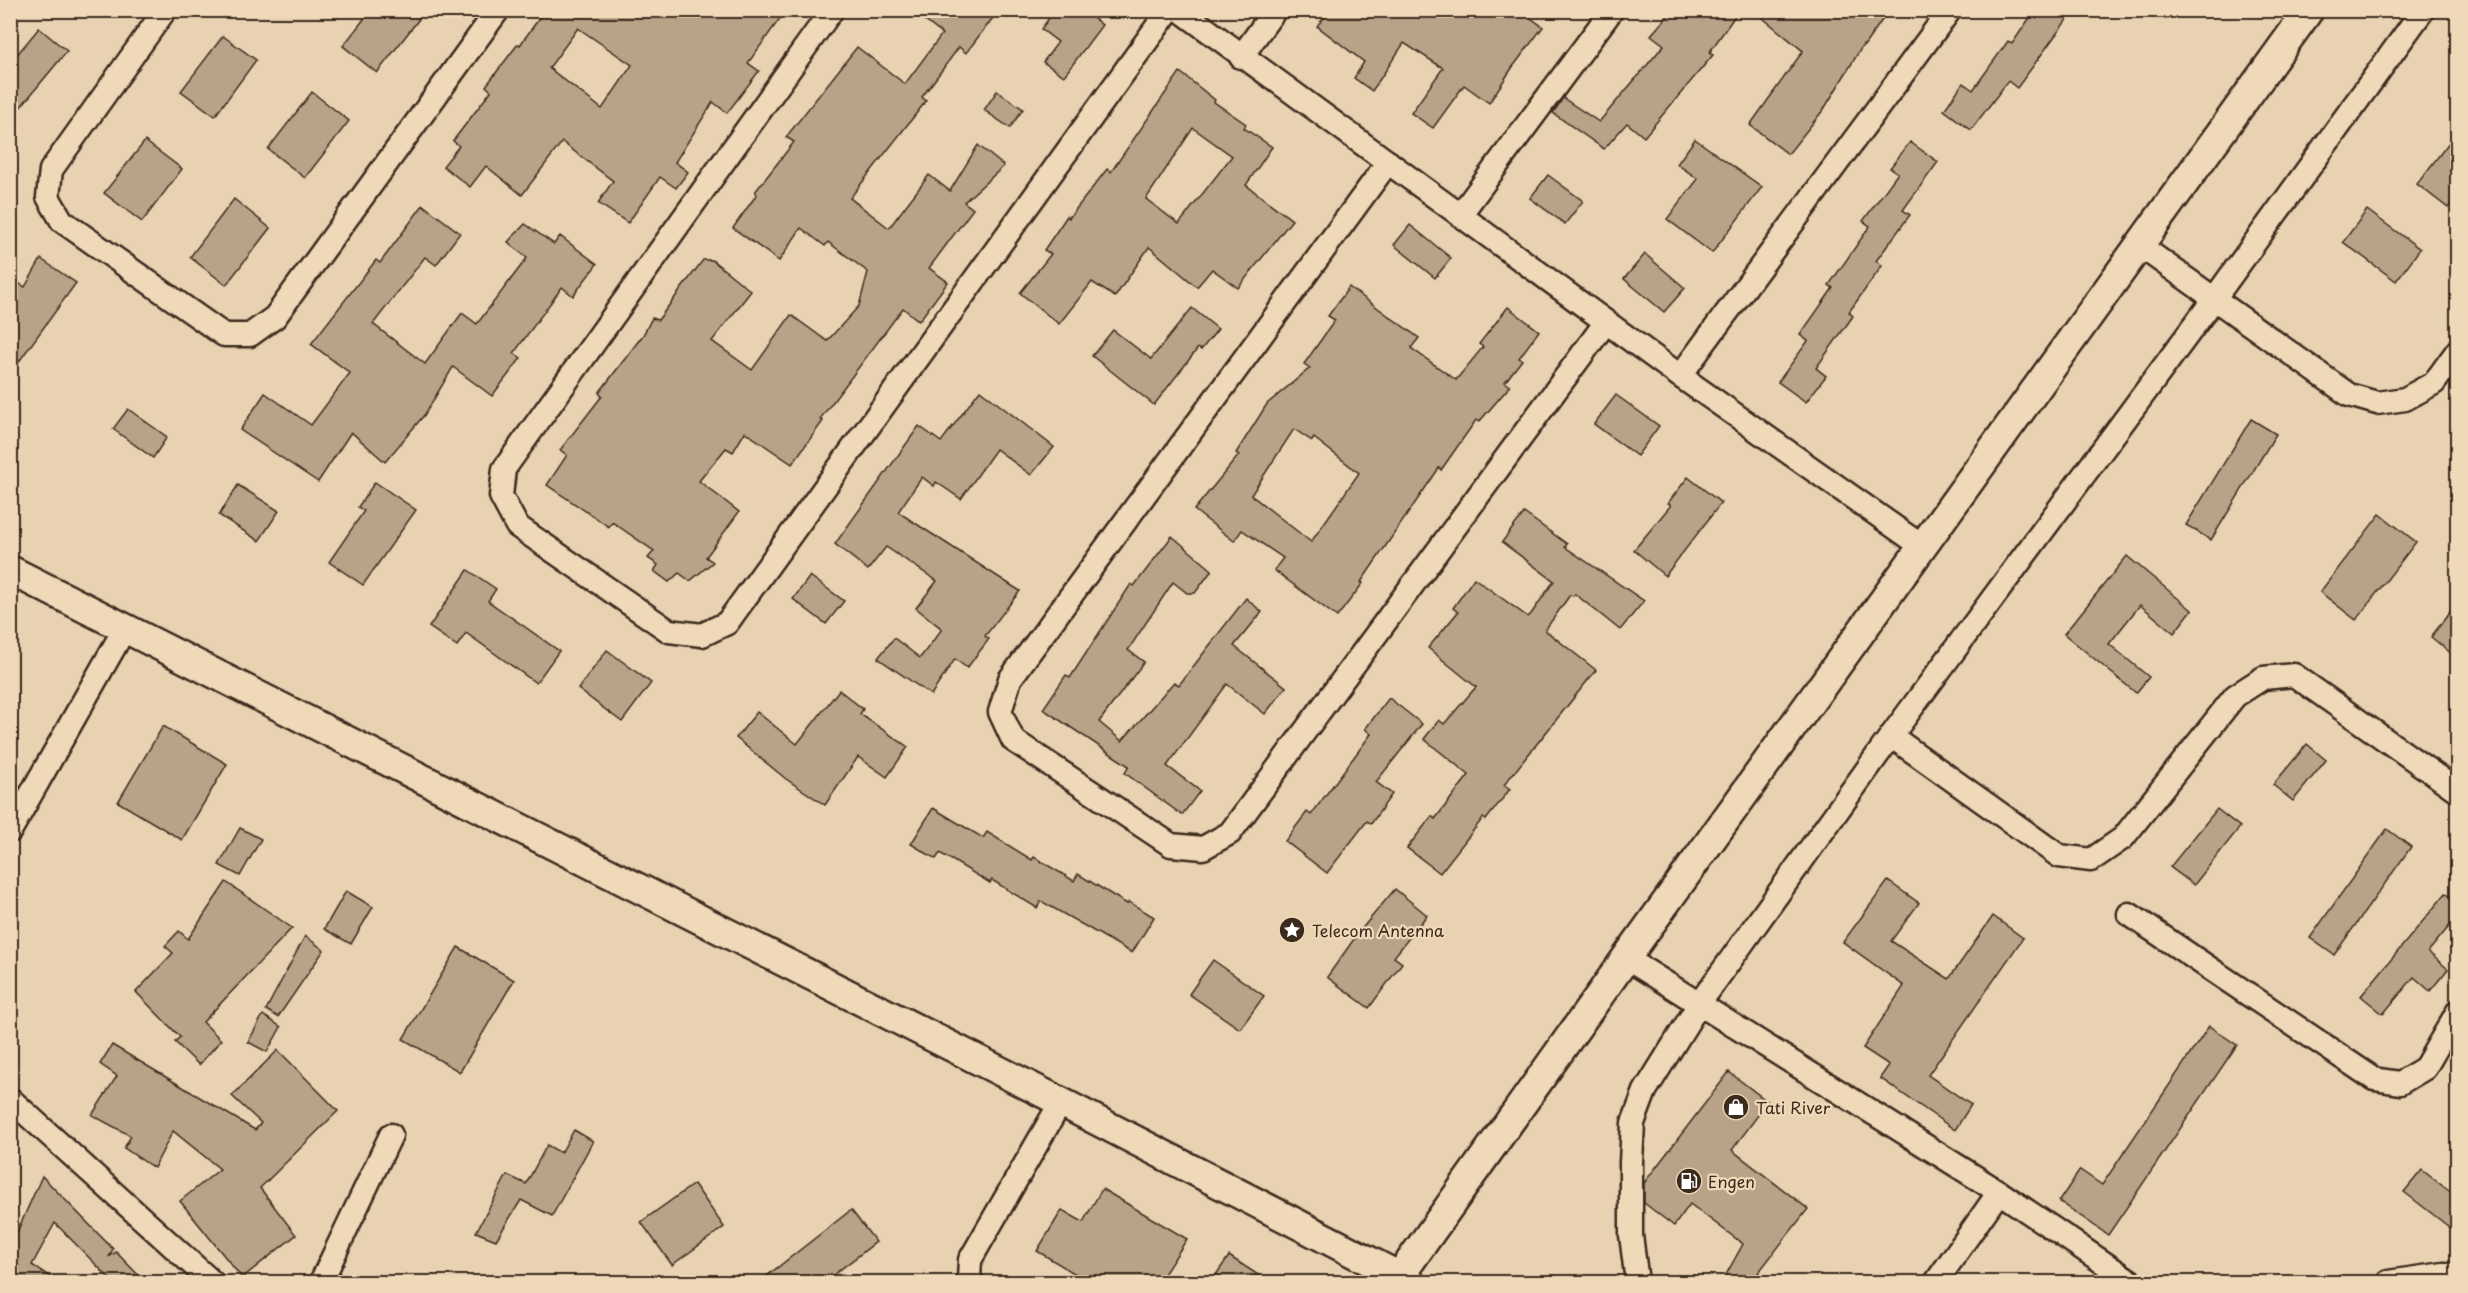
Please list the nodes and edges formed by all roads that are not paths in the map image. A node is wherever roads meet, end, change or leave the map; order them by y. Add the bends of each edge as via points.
1 (165, 10) edge
2 (498, 10) edge
3 (832, 10) edge
4 (1169, 10) edge
5 (1180, 10) edge
6 (1275, 10) edge
7 (1612, 10) edge
8 (1950, 10) edge
9 (2309, 10) edge
10 (2423, 10) edge
11 (1241, 57) junction
12 (1388, 162) junction
13 (1460, 215) junction
14 (2139, 244) junction
15 (2214, 299) junction
16 (1606, 322) junction
17 (2457, 351) edge
18 (1680, 376) junction
19 (1923, 547) junction
20 (10, 570) edge
21 (125, 628) junction
22 (1891, 736) junction
23 (2457, 791) edge
24 (10, 831) edge
25 (2129, 914) dead end
26 (1626, 958) junction
27 (1699, 1004) junction
28 (2457, 1011) edge
29 (10, 1099) edge
30 (1060, 1102) junction
31 (391, 1135) dead end
32 (1999, 1192) junction
33 (2457, 1275) edge
34 (1404, 1280) edge
35 (212, 1282) edge
36 (321, 1282) edge
37 (972, 1282) edge
38 (1637, 1282) edge
39 (1936, 1282) edge
40 (2132, 1282) edge
41 (2388, 1282) edge

1 - 2 street via 51,170 48,197 62,221 224,335 250,335 275,318
3 - 4 street via 504,469 501,496 518,526 669,631 702,635 727,623
5 - 11 street
6 - 11 street
7 - 13 street
8 - 18 street
9 - 14 street
10 - 15 street
11 - 12 street
12 - 13 street
12 - 16 street via 1010,679 1000,712 1013,740 1171,845 1203,848 1230,833
13 - 16 street
14 - 15 street
14 - 19 street
15 - 17 street via 2349,395 2377,403 2405,399 2434,383
15 - 22 street
16 - 18 street
18 - 19 street
19 - 26 street
20 - 21 street
21 - 24 street
21 - 30 street
22 - 23 street via 2059,856 2091,860 2123,838 2235,696 2263,678 2294,675
22 - 27 street
25 - 28 street via 2374,1079 2400,1083 2425,1068
26 - 27 street
26 - 34 street
27 - 32 street
27 - 38 street via 1646,1091 1633,1123 1631,1235
29 - 35 street
30 - 34 street
30 - 37 street via 970,1260
31 - 36 street
32 - 39 street
32 - 40 street
33 - 41 street

